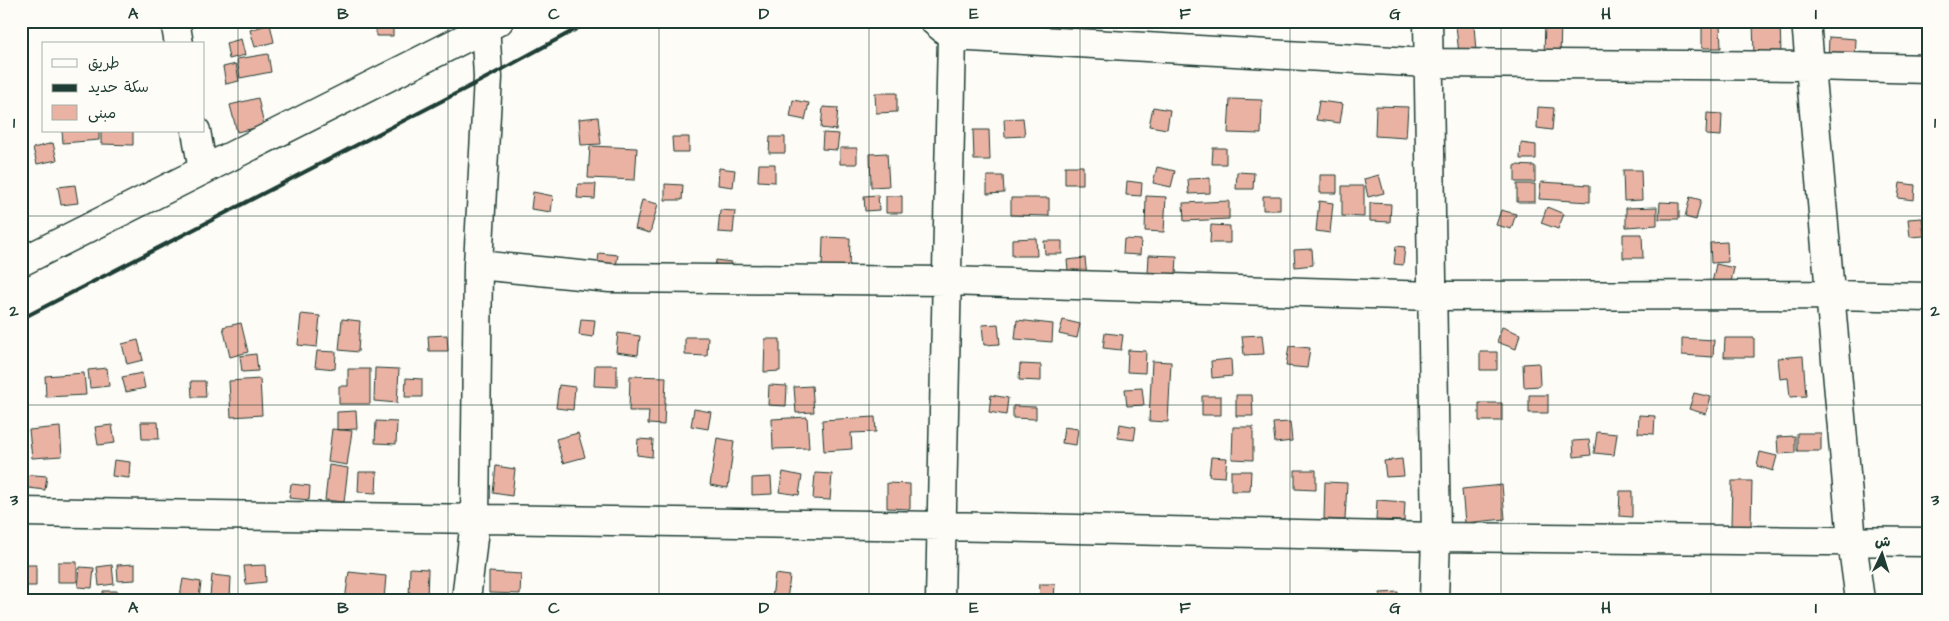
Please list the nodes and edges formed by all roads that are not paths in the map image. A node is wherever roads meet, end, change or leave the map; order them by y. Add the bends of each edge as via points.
1 (175, 21) edge
2 (1428, 21) edge
3 (1806, 21) edge
4 (490, 24) edge
5 (943, 29) edge
6 (179, 42) edge
7 (1429, 63) junction
8 (1810, 66) junction
9 (1928, 69) edge
10 (196, 132) edge
11 (204, 170) junction
12 (21, 262) edge
13 (478, 265) junction
14 (947, 281) junction
15 (1830, 295) junction
16 (1432, 296) junction
17 (1928, 298) edge
18 (21, 512) edge
19 (475, 520) junction
20 (941, 526) junction
21 (1436, 537) junction
22 (1852, 541) junction
23 (1928, 542) edge
24 (466, 600) edge
25 (940, 600) edge
26 (1434, 600) edge
27 (1860, 600) edge

1 - 6 street
2 - 7 street
3 - 8 street
4 - 11 street
4 - 13 street
5 - 7 street
5 - 14 street
7 - 8 street
7 - 16 street
8 - 9 street
8 - 15 street
10 - 11 street
11 - 12 street
13 - 14 street via 610,278
13 - 19 street
14 - 16 street
14 - 20 street
15 - 16 street
15 - 17 street
15 - 22 street
16 - 21 street
18 - 19 street
19 - 20 street
19 - 24 street
20 - 21 street
20 - 25 street
21 - 22 street
21 - 26 street
22 - 23 street
22 - 27 street

